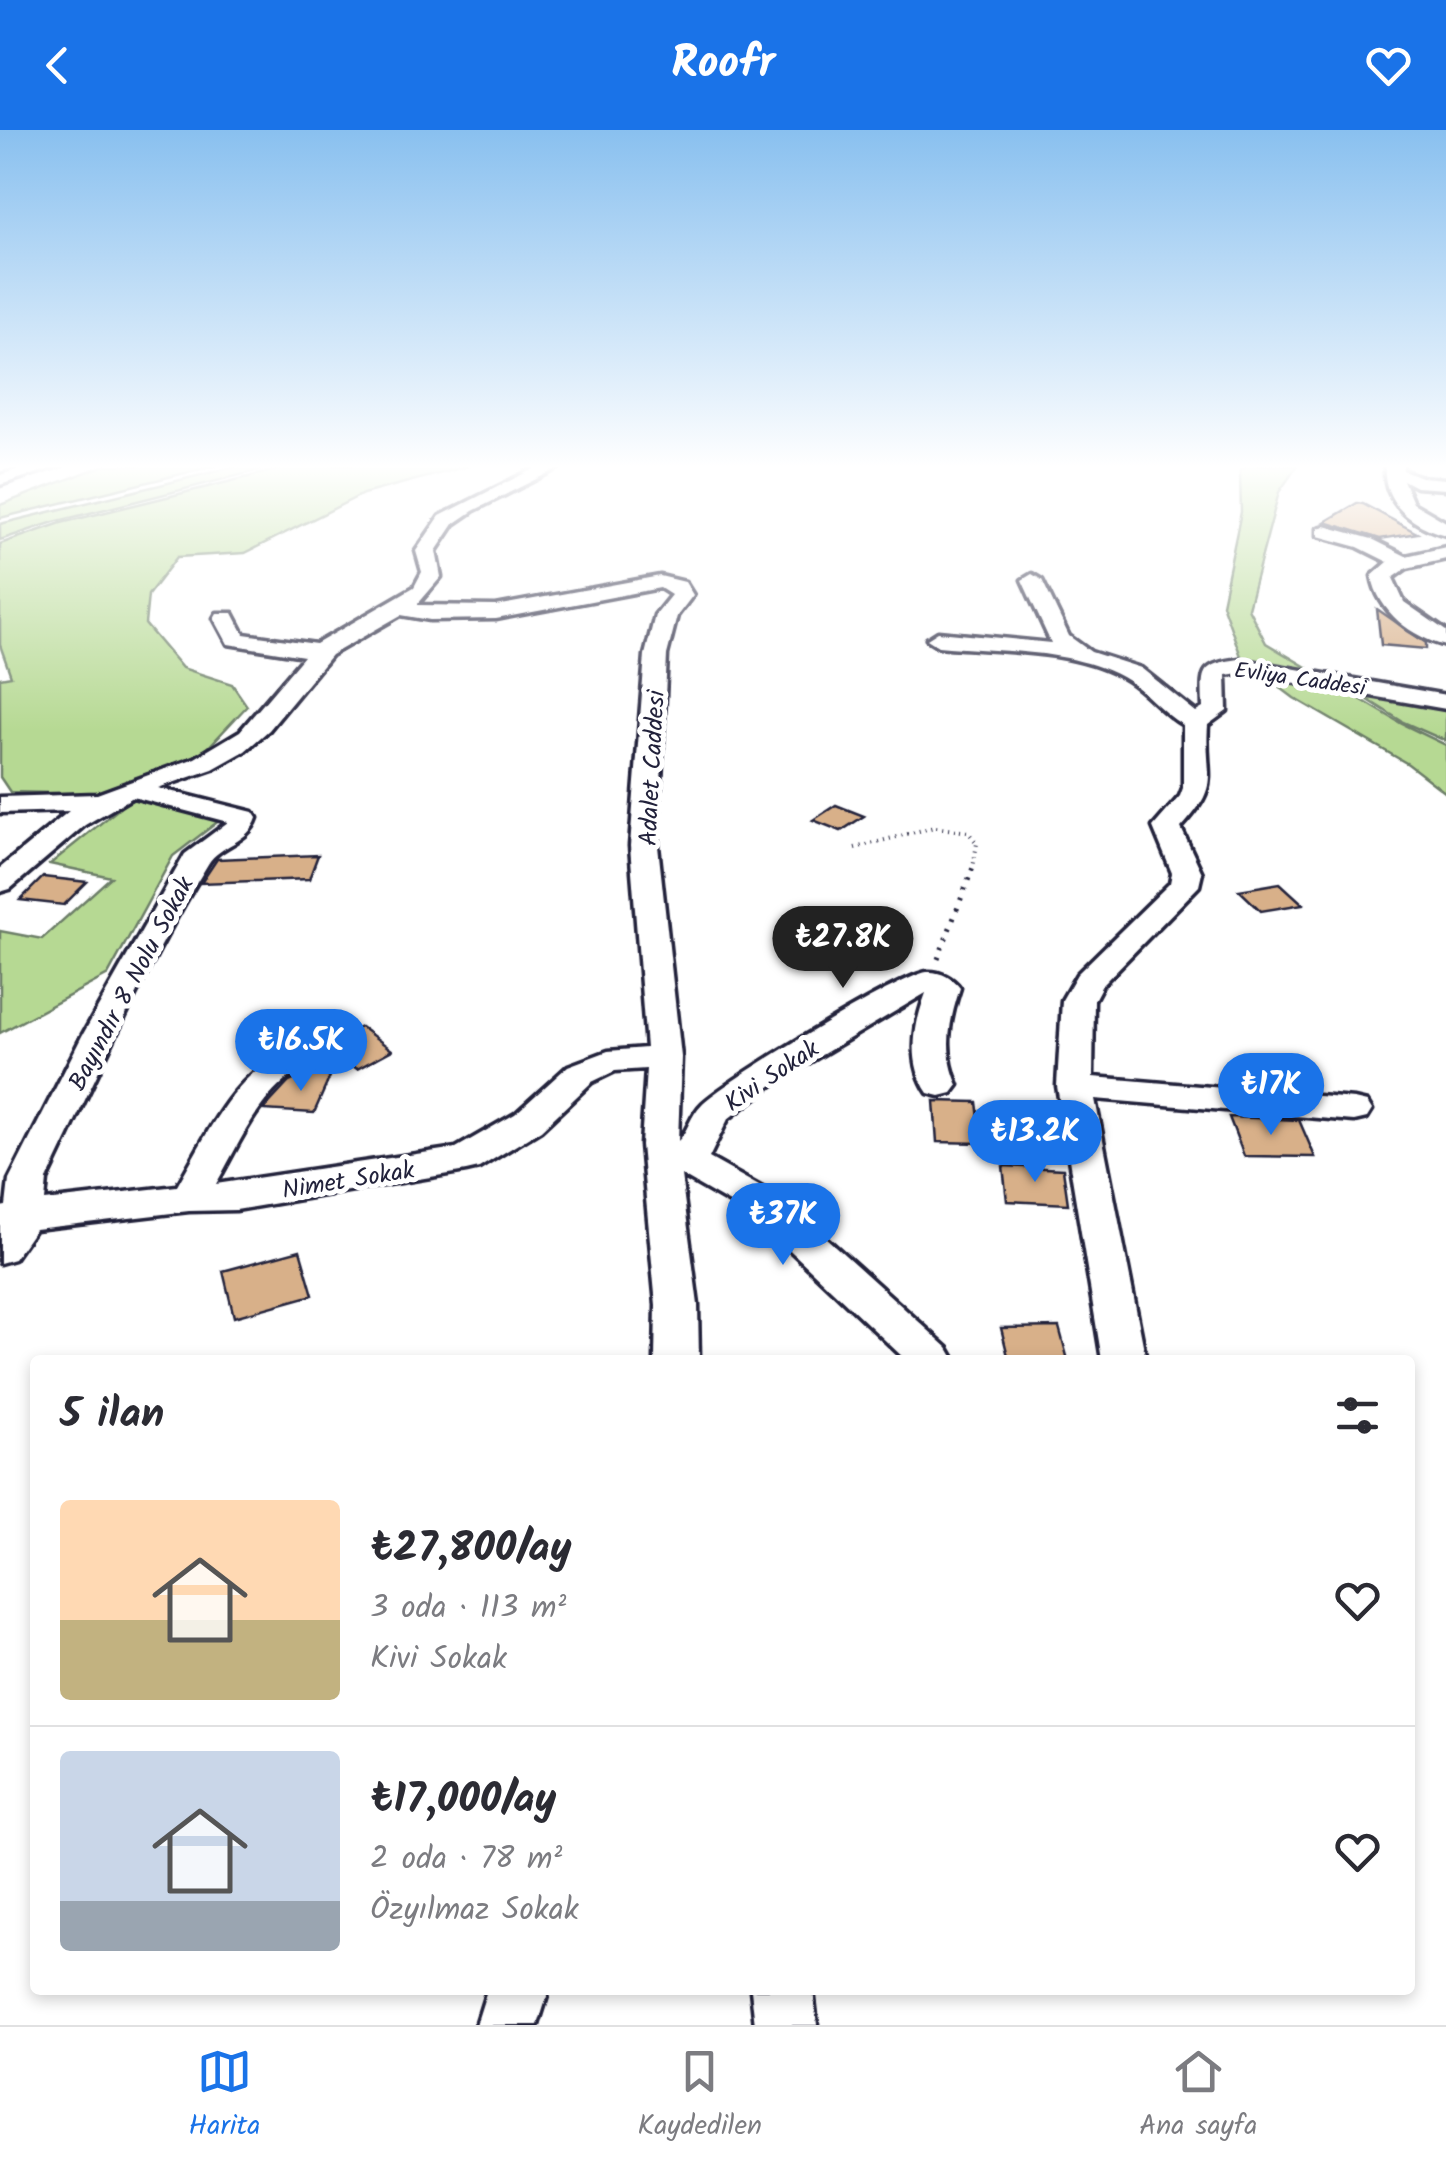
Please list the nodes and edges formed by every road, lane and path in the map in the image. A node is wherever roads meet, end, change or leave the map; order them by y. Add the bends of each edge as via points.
1 (427, 553) edge
2 (1386, 553) edge
3 (1444, 553) edge
4 (1403, 562) junction
5 (1032, 580) dead end
6 (1432, 607) dead end
7 (397, 608) junction
8 (1402, 613) junction
9 (225, 618) dead end
10 (938, 639) dead end
11 (1446, 640) edge
12 (321, 652) junction
13 (1088, 658) junction
14 (1446, 702) edge
15 (1196, 722) junction
16 (134, 790) junction
17 (102, 802) junction
18 (0, 805) edge
19 (855, 848) dead end
20 (0, 883) edge
21 (931, 981) junction
22 (317, 1052) dead end
23 (664, 1057) junction
24 (940, 1084) dead end
25 (1075, 1086) junction
26 (1354, 1110) dead end
27 (673, 1154) junction
28 (189, 1198) junction
29 (13, 1217) edge
30 (0, 1248) edge
31 (676, 1355) edge
32 (927, 1355) edge
33 (1123, 1355) edge
34 (516, 1995) edge
35 (783, 1995) edge
36 (506, 2025) edge
37 (786, 2025) edge

1 - 7 street via 432,576
2 - 4 street
3 - 4 street
4 - 8 street via 1382,576 1383,590
5 - 13 street via 1060,640
6 - 8 street
7 - 12 street
7 - 23 street, Adalet Caddesi via 449,616 490,613 624,587 678,586 682,594 666,615 656,655 644,846
8 - 11 street
9 - 12 street via 236,640
10 - 13 street via 1004,642
12 - 16 street via 235,747
13 - 15 street via 1137,675 1179,715
14 - 15 street, Evliya Caddesi via 1239,666 1218,668 1215,711
15 - 25 street via 1196,790 1166,827 1187,873 1184,886 1088,981 1078,1000
16 - 17 street
16 - 29 street, Bayındır 8 Nolu Sokak via 243,818 198,854 99,1036
17 - 18 street
17 - 20 street
19 - 21 path via 934,827 968,832 977,843
21 - 24 street via 944,988 932,1019 932,1069
21 - 27 street, Kivi Sokak via 764,1074
22 - 28 street via 279,1068 251,1092
23 - 27 street, Adalet Caddesi
23 - 28 street, Nimet Sokak via 608,1061 580,1074 528,1122 466,1160 236,1197
25 - 26 street
25 - 33 street
27 - 31 street, Adalet Caddesi
27 - 32 street via 770,1209
28 - 29 street, Nimet Sokak
29 - 30 street
34 - 36 street
35 - 37 street

